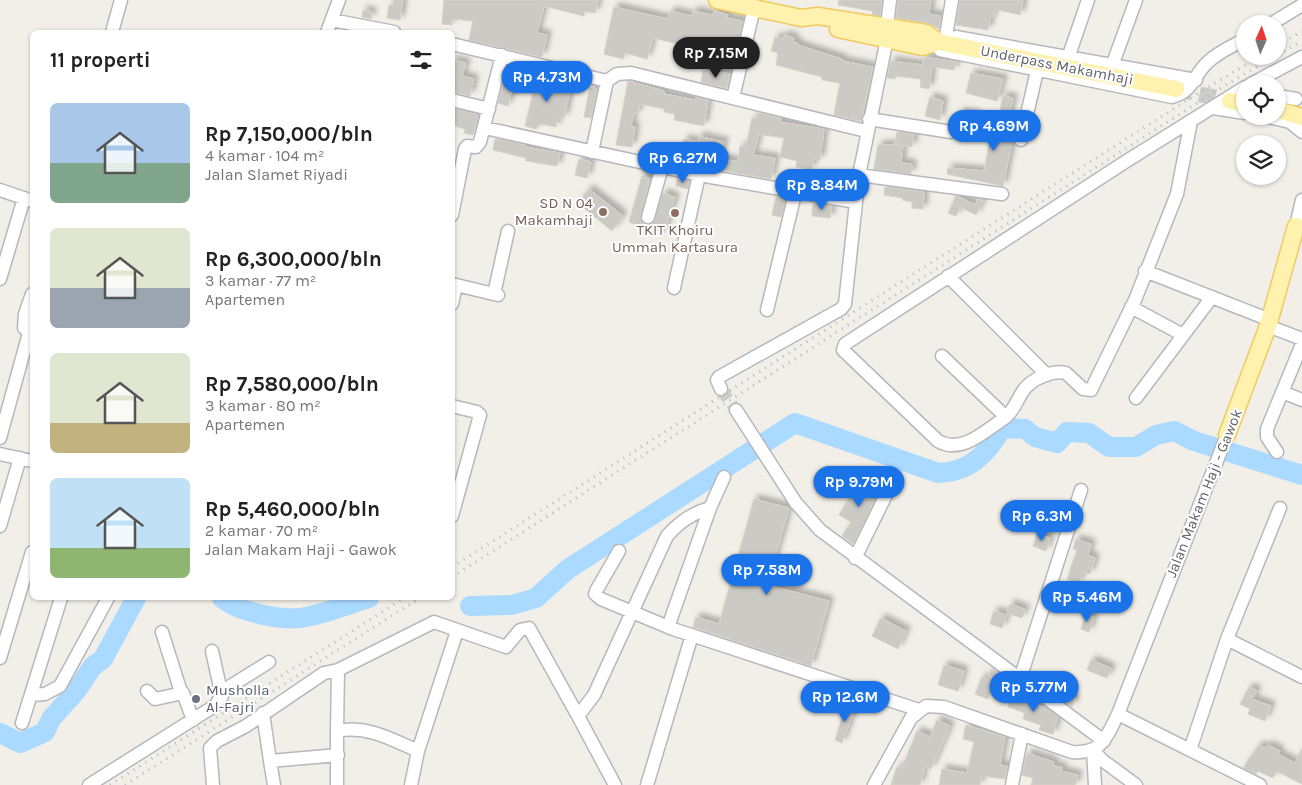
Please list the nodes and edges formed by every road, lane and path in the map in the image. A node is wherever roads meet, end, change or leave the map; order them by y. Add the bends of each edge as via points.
1 (121, 0) edge
2 (339, 0) edge
3 (717, 0) edge
4 (890, 0) edge
5 (952, 0) edge
6 (1088, 0) edge
7 (1136, 0) edge
8 (1302, 6) edge
9 (754, 8) junction
10 (1286, 15) edge
11 (332, 20) junction
12 (113, 30) edge
13 (328, 30) edge
14 (384, 30) edge
15 (887, 32) junction
16 (933, 39) junction
17 (455, 45) edge
18 (1236, 45) edge
19 (502, 55) junction
20 (1302, 57) edge
21 (1068, 58) junction
22 (1112, 66) junction
23 (1037, 71) junction
24 (1272, 75) edge
25 (1196, 80) junction
26 (607, 81) junction
27 (1176, 89) tunnel mouth
28 (1236, 96) edge
29 (733, 98) junction
30 (455, 101) edge
31 (1213, 108) junction
32 (489, 109) junction
33 (1236, 112) edge
34 (1191, 121) junction
35 (1286, 121) edge
36 (868, 125) junction
37 (485, 128) junction
38 (951, 132) dead end
39 (1302, 132) edge
40 (1021, 140) dead end
41 (592, 152) junction
42 (662, 167) junction
43 (700, 175) junction
44 (858, 175) junction
45 (0, 190) edge
46 (796, 190) junction
47 (1002, 194) dead end
48 (28, 200) edge
49 (1302, 200) edge
50 (455, 201) edge
51 (856, 202) junction
52 (648, 217) dead end
53 (1298, 228) edge
54 (508, 231) dead end
55 (1146, 271) junction
56 (948, 276) junction
57 (0, 279) edge
58 (455, 284) edge
59 (674, 288) dead end
60 (1212, 297) junction
61 (30, 301) edge
62 (1131, 307) junction
63 (767, 310) dead end
64 (1269, 323) junction
65 (30, 333) edge
66 (1183, 335) junction
67 (30, 337) edge
68 (1302, 339) edge
69 (1302, 344) edge
70 (942, 356) dead end
71 (1047, 374) junction
72 (721, 389) dead end
73 (1282, 392) junction
74 (1136, 398) dead end
75 (1302, 400) edge
76 (455, 407) edge
77 (736, 410) tunnel mouth
78 (1006, 417) junction
79 (1228, 435) joint
80 (0, 438) edge
81 (1277, 452) dead end
82 (0, 454) edge
83 (26, 459) edge
84 (724, 477) dead end
85 (1081, 490) dead end
86 (887, 493) dead end
87 (455, 505) edge
88 (710, 508) junction
89 (1280, 508) dead end
90 (0, 526) edge
91 (619, 551) dead end
92 (855, 558) junction
93 (30, 559) edge
94 (60, 600) edge
95 (107, 600) edge
96 (632, 612) junction
97 (668, 627) junction
98 (457, 631) junction
99 (162, 632) dead end
100 (692, 635) junction
101 (1227, 639) junction
102 (212, 651) dead end
103 (0, 658) edge
104 (269, 662) dead end
105 (338, 670) junction
106 (1302, 677) edge
107 (1020, 679) junction
108 (147, 691) dead end
109 (181, 692) junction
110 (31, 695) junction
111 (222, 696) junction
112 (919, 710) junction
113 (264, 714) junction
114 (1118, 714) junction
115 (578, 716) junction
116 (193, 720) junction
117 (22, 723) dead end
118 (337, 731) junction
119 (1022, 734) junction
120 (1104, 741) junction
121 (1094, 750) junction
122 (1190, 750) junction
123 (418, 751) junction
124 (338, 755) junction
125 (270, 761) junction
126 (89, 785) edge
127 (214, 785) edge
128 (274, 785) edge
129 (337, 785) edge
130 (411, 785) edge
131 (615, 785) edge
132 (647, 785) edge
133 (874, 785) edge
134 (1012, 785) edge
135 (1095, 785) edge
136 (1136, 785) edge
137 (1260, 785) edge

1 - 12 street
2 - 11 street
3 - 9 main road, Underpass Makamhaji
4 - 15 street
5 - 16 street
6 - 21 street
7 - 22 street
8 - 10 street
9 - 15 main road, Underpass Makamhaji via 801,18 817,25
9 - 29 street
11 - 13 street
11 - 14 street
15 - 16 main road, Underpass Makamhaji
15 - 36 street
16 - 21 street
16 - 23 street
16 - 27 main road, Underpass Makamhaji
17 - 19 street
18 - 25 street via 1207,63
19 - 26 street
19 - 32 street
20 - 24 street
21 - 22 street
22 - 25 street
23 - 25 street via 1172,97
23 - 40 street
26 - 29 street via 617,74 631,73
26 - 41 street
28 - 31 street
29 - 36 street
30 - 32 street
31 - 33 street
31 - 34 street
32 - 37 street
34 - 55 street via 1180,186
34 - 56 street
35 - 39 street
36 - 38 street
36 - 44 street
37 - 41 street
37 - 50 street via 478,146 467,146
41 - 42 street
42 - 43 street
42 - 52 street
43 - 46 street
43 - 59 street
44 - 47 street
44 - 51 street
45 - 48 street
46 - 51 street
46 - 63 street
48 - 57 street
49 - 53 street
51 - 72 street via 844,306 719,377 716,380
53 - 64 main road, Jalan Makam Haji - Gawok
54 - 58 street via 496,294
55 - 60 street
55 - 62 street
56 - 71 street
56 - 78 street via 845,344 843,350 947,446 956,447
60 - 64 street
60 - 66 street
61 - 65 street via 24,323 24,328
62 - 66 street
62 - 71 street via 1092,390 1083,389 1066,373
64 - 68 street
64 - 79 main road, Jalan Makam Haji - Gawok
66 - 74 street
67 - 80 street
69 - 73 street
70 - 78 street
71 - 78 street via 1024,390
73 - 75 street
73 - 81 street via 1266,433
76 - 87 street via 477,412 480,416
77 - 92 street via 804,513
79 - 114 street, Jalan Makam Haji - Gawok
82 - 83 street
83 - 90 street
84 - 88 street
85 - 107 street
86 - 92 street
88 - 96 street via 686,519 667,536
88 - 97 street
89 - 101 street
91 - 96 street via 595,594
92 - 107 street
93 - 103 street
94 - 110 street
95 - 110 street via 60,686 45,694
96 - 97 street
96 - 115 street via 594,695
97 - 100 street
98 - 105 street via 438,622 430,622
98 - 115 street via 506,647 520,630 528,628
98 - 123 street
99 - 109 street
100 - 112 street
100 - 132 street
101 - 106 street
101 - 122 street
102 - 111 street
104 - 111 street via 224,690
105 - 113 street via 320,676
105 - 118 street
107 - 120 street
108 - 109 street via 155,700
109 - 116 street
110 - 117 street
111 - 116 street via 216,705
112 - 119 street via 931,705 944,707
112 - 133 street via 910,718
113 - 125 street
113 - 127 street via 210,748
114 - 120 street, Jalan Makam Haji - Gawok
114 - 122 street
115 - 131 street
116 - 126 street
118 - 123 street via 369,731
118 - 124 street
119 - 121 street via 1072,752
119 - 134 street
120 - 121 street, Jalan Makam Haji - Gawok
121 - 135 street
121 - 136 street via 1102,760
122 - 137 street
123 - 130 street
124 - 125 street
124 - 129 street
125 - 128 street

